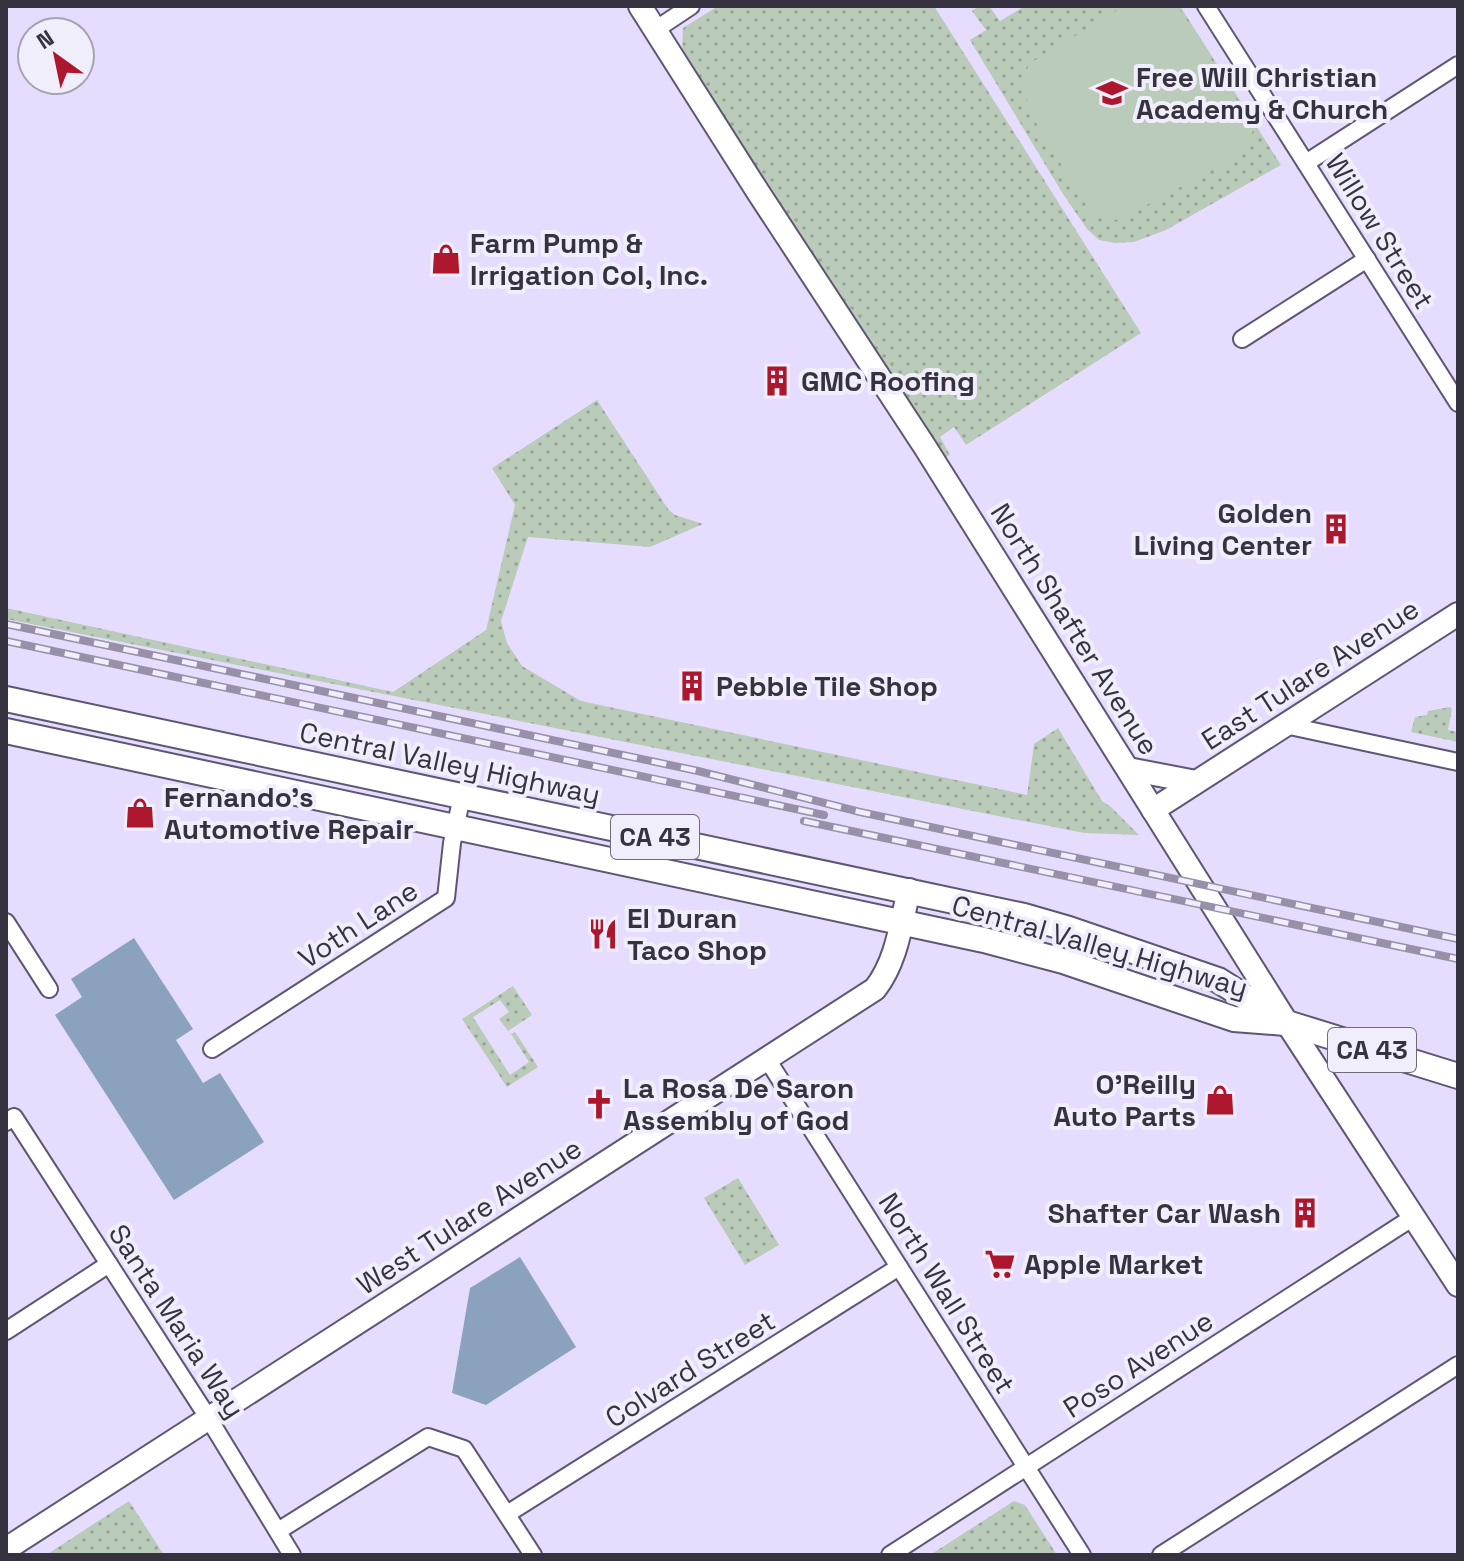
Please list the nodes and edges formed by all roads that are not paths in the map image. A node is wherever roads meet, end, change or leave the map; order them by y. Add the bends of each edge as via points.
1 (640, 6) edge
2 (691, 6) edge
3 (1206, 6) edge
4 (655, 30) junction
5 (1458, 65) edge
6 (1306, 163) junction
7 (1367, 259) junction
8 (1242, 339) dead end
9 (1458, 403) edge
10 (1458, 614) edge
11 (6, 699) edge
12 (1285, 725) junction
13 (6, 731) edge
14 (1458, 762) edge
15 (1128, 769) junction
16 (1196, 782) junction
17 (462, 796) junction
18 (1153, 810) junction
19 (454, 827) junction
20 (909, 890) junction
21 (6, 922) edge
22 (901, 923) junction
23 (49, 989) dead end
24 (1287, 1023) junction
25 (212, 1049) dead end
26 (767, 1059) junction
27 (1458, 1076) edge
28 (10, 1119) edge
29 (1415, 1216) junction
30 (109, 1264) junction
31 (899, 1267) junction
32 (1458, 1285) edge
33 (6, 1331) edge
34 (1458, 1365) edge
35 (209, 1419) junction
36 (1026, 1467) junction
37 (507, 1514) junction
38 (278, 1531) junction
39 (6, 1549) edge
40 (292, 1555) edge
41 (533, 1555) edge
42 (890, 1555) edge
43 (1082, 1555) edge
44 (1161, 1555) edge

1 - 4 street, North Shafter Avenue
2 - 4 street
3 - 6 street, Willow Street
4 - 15 street, North Shafter Avenue
5 - 6 street
6 - 7 street, Willow Street
7 - 8 street
7 - 9 street, Willow Street
10 - 12 street, East Tulare Avenue
11 - 17 main road, Central Valley Highway / CA 43
12 - 14 street
12 - 16 street, East Tulare Avenue
13 - 19 main road, Central Valley Highway / CA 43
15 - 16 street
15 - 18 street, North Shafter Avenue
16 - 18 street, East Tulare Avenue
17 - 19 street, Voth Lane
17 - 20 main road, Central Valley Highway / CA 43
18 - 24 street, North Shafter Avenue
19 - 22 main road, Central Valley Highway / CA 43
19 - 25 street, Voth Lane via 446,898
20 - 22 street, West Tulare Avenue
20 - 24 main road, Central Valley Highway / CA 43 via 1069,929 1218,980
21 - 23 street
22 - 24 main road, Central Valley Highway / CA 43 via 1063,961 1234,1019
22 - 26 street, West Tulare Avenue via 887,970 875,989
24 - 27 main road, Central Valley Highway / CA 43
24 - 29 street, North Shafter Avenue
26 - 31 street, North Wall Street
26 - 35 street, West Tulare Avenue
28 - 30 street, Santa Maria Way
29 - 32 street, North Shafter Avenue
29 - 36 street, Poso Avenue
30 - 33 street
30 - 35 street, Santa Maria Way
31 - 36 street, North Wall Street
31 - 37 street, Colvard Street
34 - 44 street
35 - 38 street, Santa Maria Way
35 - 39 street, West Tulare Avenue
36 - 42 street, Poso Avenue
36 - 43 street, North Wall Street
37 - 38 street via 464,1449 428,1437
37 - 41 street
38 - 40 street, Santa Maria Way

